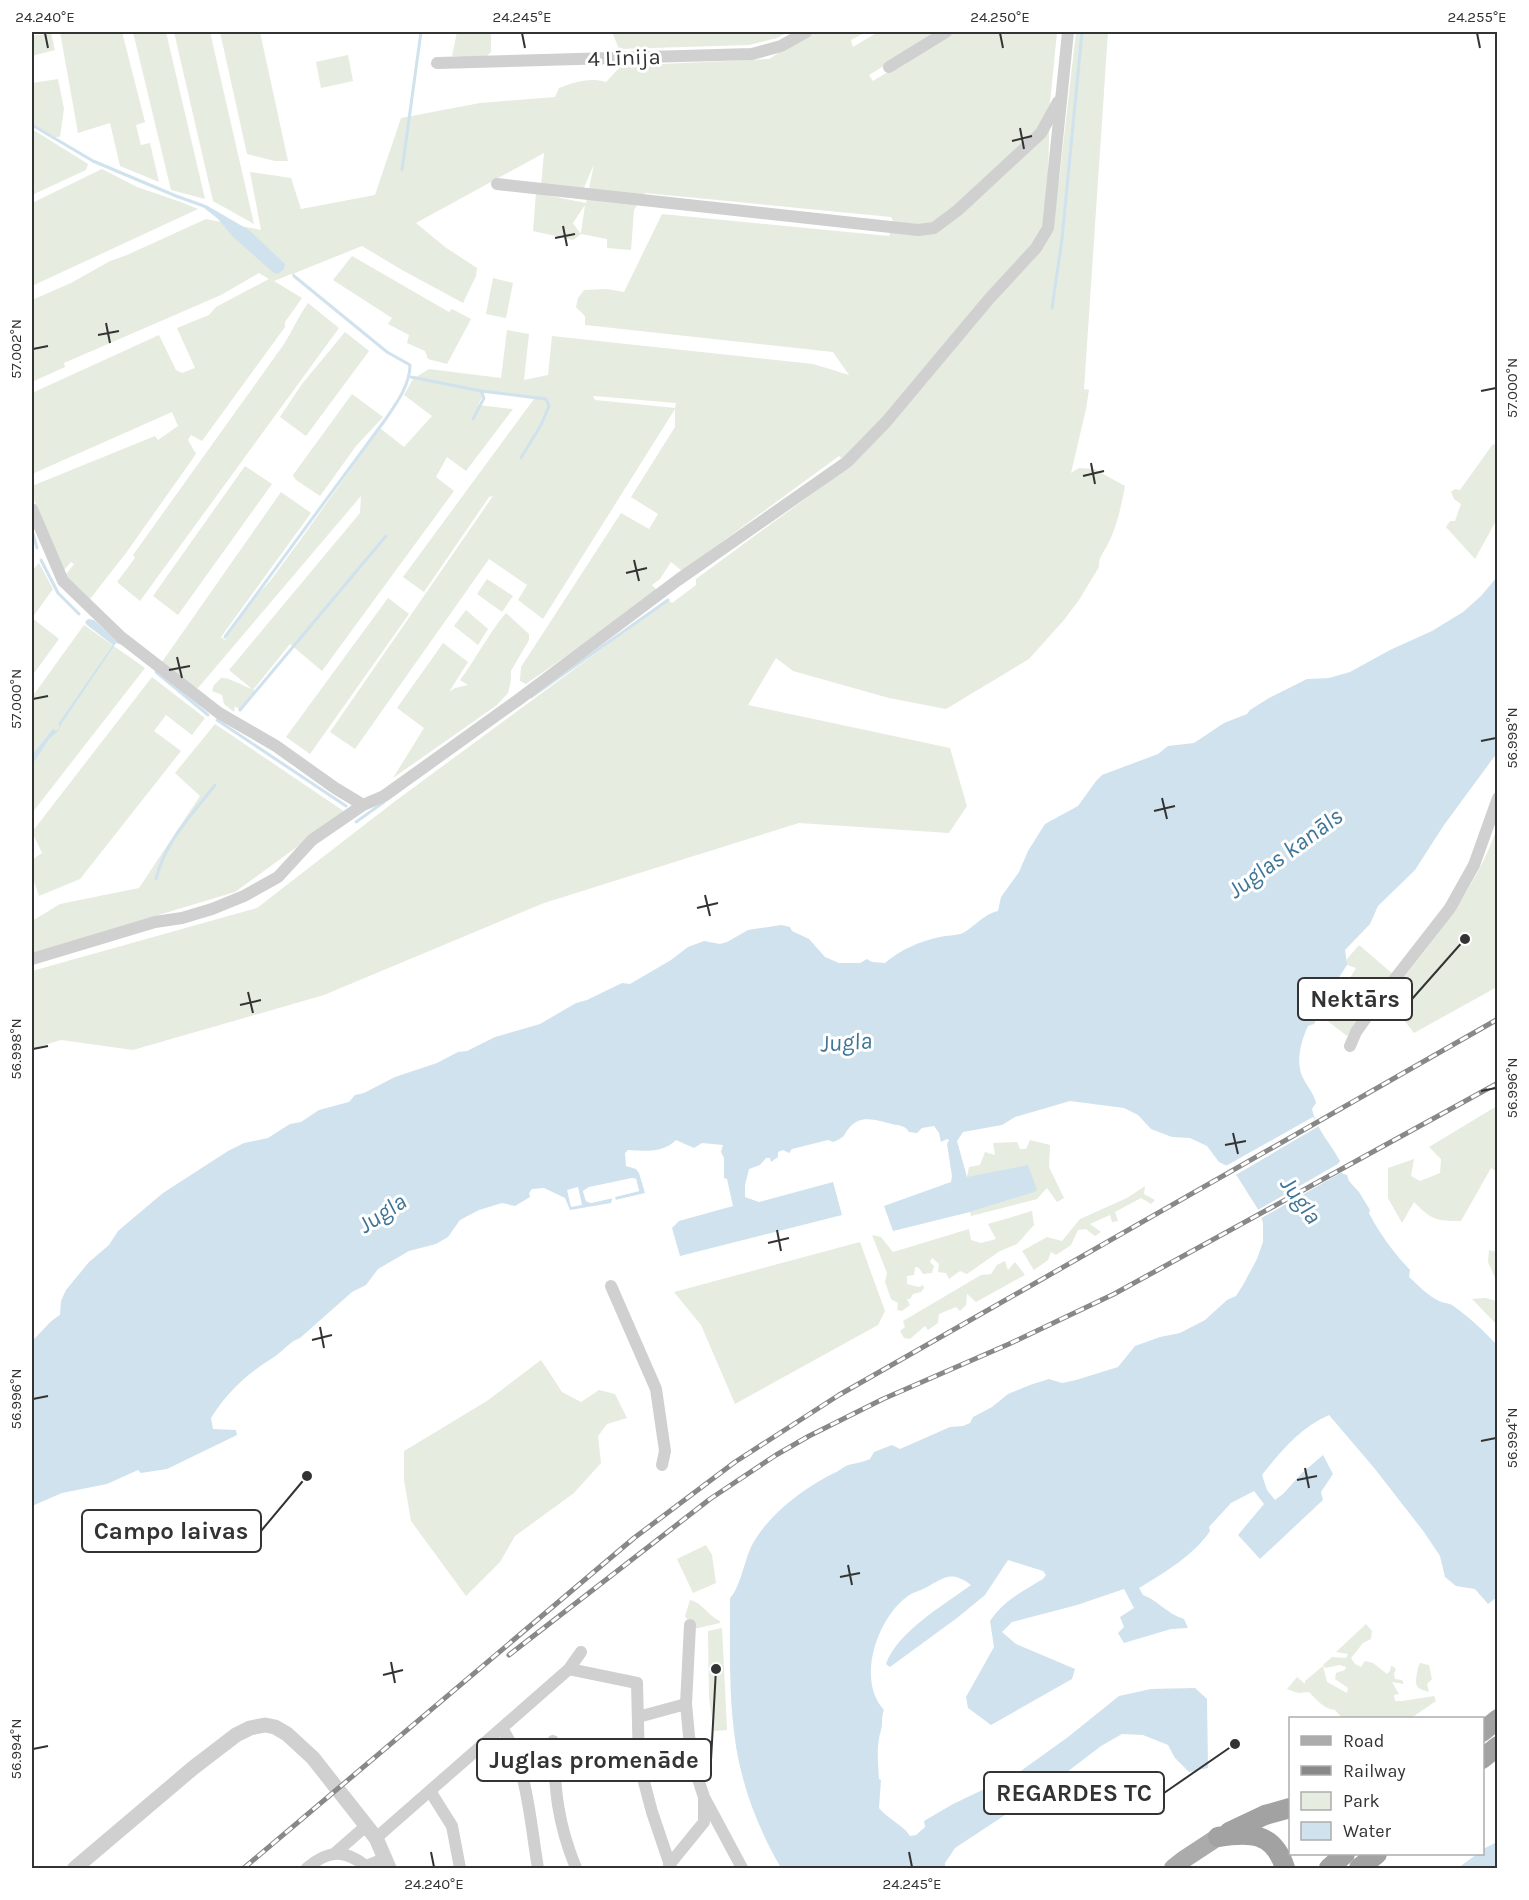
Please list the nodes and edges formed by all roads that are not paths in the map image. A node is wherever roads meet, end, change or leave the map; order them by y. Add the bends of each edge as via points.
1 (806, 32) edge
2 (946, 32) edge
3 (1068, 32) edge
4 (437, 63) dead end
5 (889, 67) dead end
6 (1061, 96) junction
7 (497, 184) dead end
8 (32, 509) edge
9 (1497, 798) edge
10 (363, 805) junction
11 (32, 959) edge
12 (1350, 1046) dead end
13 (611, 1286) dead end
14 (663, 1465) dead end
15 (690, 1625) dead end
16 (581, 1652) dead end
17 (569, 1669) junction
18 (686, 1704) junction
19 (638, 1717) junction
20 (1497, 1719) edge
21 (502, 1728) junction
22 (1484, 1730) edge
23 (1497, 1746) edge
24 (1484, 1757) edge
25 (522, 1776) junction
26 (430, 1791) junction
27 (704, 1797) junction
28 (1289, 1808) edge
29 (371, 1832) junction
30 (1218, 1837) junction
31 (334, 1854) junction
32 (1344, 1855) edge
33 (1377, 1855) edge
34 (1377, 1855) edge
35 (388, 1863) edge
36 (670, 1867) edge
37 (75, 1869) edge
38 (306, 1869) edge
39 (460, 1869) edge
40 (538, 1869) edge
41 (576, 1869) edge
42 (742, 1869) edge
43 (1173, 1869) edge
44 (1284, 1869) edge
45 (1329, 1869) edge
46 (1359, 1869) edge
47 (1369, 1869) edge

1 - 4 street, 4 Līnija via 781,46 752,54
2 - 5 street
3 - 6 street
6 - 7 street via 1041,133 934,228 918,230
6 - 10 street via 1048,228 1036,248 847,462 678,580 384,796
8 - 10 street via 63,581 121,637 219,713
9 - 12 street via 1474,865 1456,898 1380,998
10 - 11 street via 312,840 278,877 244,896 182,918 155,922
13 - 14 street via 656,1389 665,1451
15 - 18 street
16 - 17 street
17 - 19 street via 637,1683
17 - 21 street
18 - 19 street
18 - 27 street via 696,1773
19 - 36 street via 639,1763
20 - 22 highway
21 - 25 street
21 - 26 street
23 - 24 highway
25 - 40 street
25 - 41 street via 553,1748 559,1814
26 - 29 street
26 - 39 street via 452,1826
27 - 36 street via 704,1822
27 - 42 street
28 - 30 highway via 1264,1815
29 - 31 street
29 - 35 street
29 - 37 street via 313,1758 287,1734 265,1725 236,1735
30 - 43 main road
30 - 44 highway via 1244,1833 1258,1836 1281,1856
31 - 35 street via 345,1853 366,1866
31 - 38 street
32 - 45 highway
33 - 46 highway
34 - 47 highway

